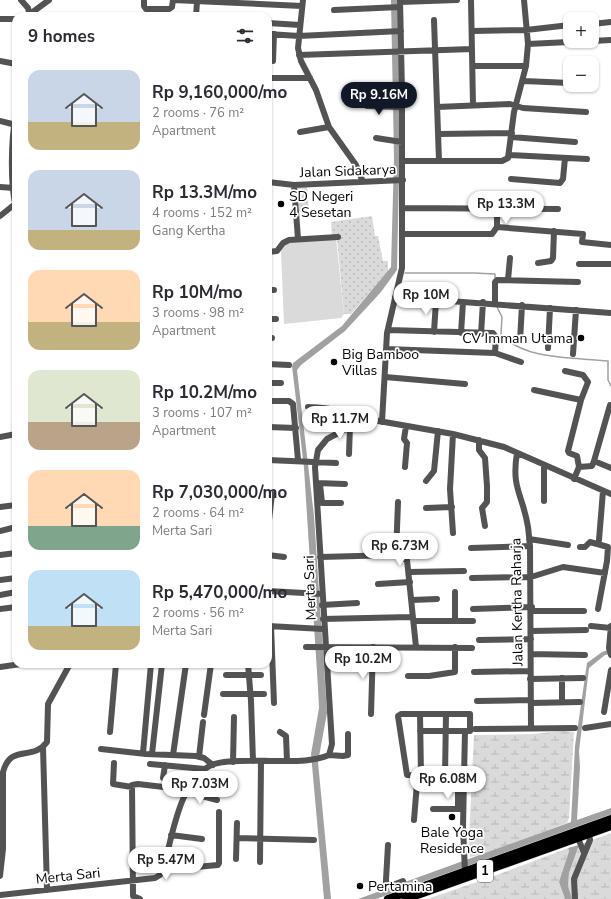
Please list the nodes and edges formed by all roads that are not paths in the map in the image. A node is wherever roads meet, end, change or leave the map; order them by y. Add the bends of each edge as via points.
1 (21, 0) edge
2 (49, 0) edge
3 (144, 0) edge
4 (173, 0) edge
5 (457, 0) edge
6 (471, 0) edge
7 (524, 0) edge
8 (197, 2) junction
9 (302, 3) edge
10 (400, 4) edge
11 (334, 10) dead end
12 (29, 12) edge
13 (34, 12) edge
14 (196, 12) edge
15 (0, 19) edge
16 (12, 19) edge
17 (434, 20) dead end
18 (611, 22) edge
19 (272, 23) edge
20 (599, 23) edge
21 (300, 25) junction
22 (563, 27) edge
23 (526, 30) junction
24 (400, 31) junction
25 (472, 32) junction
26 (272, 34) edge
27 (299, 36) junction
28 (611, 40) edge
29 (599, 41) edge
30 (563, 42) edge
31 (528, 44) junction
32 (272, 48) edge
33 (472, 49) junction
34 (434, 51) junction
35 (400, 52) junction
36 (299, 54) junction
37 (273, 61) dead end
38 (0, 62) edge
39 (12, 64) edge
40 (473, 66) junction
41 (526, 66) junction
42 (272, 78) edge
43 (310, 78) junction
44 (524, 81) junction
45 (563, 83) edge
46 (401, 92) junction
47 (344, 94) dead end
48 (473, 105) junction
49 (367, 106) dead end
50 (516, 106) junction
51 (401, 107) junction
52 (437, 107) junction
53 (586, 112) dead end
54 (0, 121) edge
55 (12, 124) edge
56 (329, 127) junction
57 (300, 132) dead end
58 (438, 134) junction
59 (512, 135) junction
60 (376, 138) dead end
61 (401, 141) junction
62 (575, 142) dead end
63 (509, 157) junction
64 (565, 158) junction
65 (587, 159) dead end
66 (403, 161) junction
67 (439, 162) junction
68 (401, 180) junction
69 (511, 180) dead end
70 (272, 182) edge
71 (362, 182) junction
72 (294, 185) junction
73 (0, 187) edge
74 (12, 188) edge
75 (12, 208) edge
76 (402, 208) junction
77 (497, 209) junction
78 (558, 210) dead end
79 (0, 216) edge
80 (497, 227) junction
81 (554, 231) junction
82 (402, 234) junction
83 (338, 237) dead end
84 (298, 239) junction
85 (611, 244) edge
86 (272, 252) edge
87 (510, 258) dead end
88 (538, 263) dead end
89 (579, 264) dead end
90 (611, 264) edge
91 (508, 280) junction
92 (578, 282) dead end
93 (395, 297) junction
94 (436, 301) junction
95 (463, 302) junction
96 (483, 302) junction
97 (495, 303) junction
98 (522, 305) junction
99 (550, 308) junction
100 (576, 310) junction
101 (611, 313) edge
102 (272, 319) edge
103 (276, 319) dead end
104 (388, 330) junction
105 (434, 332) junction
106 (461, 333) junction
107 (481, 334) junction
108 (520, 341) dead end
109 (548, 348) dead end
110 (386, 349) junction
111 (495, 353) junction
112 (573, 354) dead end
113 (521, 362) dead end
114 (272, 364) edge
115 (289, 365) dead end
116 (565, 371) dead end
117 (385, 378) junction
118 (272, 382) edge
119 (281, 383) dead end
120 (465, 384) dead end
121 (534, 390) dead end
122 (581, 400) junction
123 (272, 401) edge
124 (610, 405) edge
125 (308, 407) dead end
126 (609, 417) edge
127 (366, 420) junction
128 (382, 422) junction
129 (350, 426) junction
130 (406, 426) junction
131 (272, 427) edge
132 (296, 428) junction
133 (438, 431) junction
134 (453, 434) junction
135 (12, 435) edge
136 (0, 437) edge
137 (479, 440) junction
138 (517, 453) junction
139 (349, 454) dead end
140 (272, 460) edge
141 (299, 460) junction
142 (313, 461) junction
143 (594, 461) junction
144 (336, 463) dead end
145 (543, 465) junction
146 (405, 467) dead end
147 (579, 467) junction
148 (611, 468) edge
149 (574, 479) junction
150 (426, 481) dead end
151 (318, 483) junction
152 (345, 484) dead end
153 (541, 486) dead end
154 (603, 491) junction
155 (611, 494) edge
156 (544, 501) dead end
157 (398, 502) dead end
158 (341, 503) dead end
159 (12, 506) edge
160 (452, 507) junction
161 (0, 508) edge
162 (426, 508) dead end
163 (485, 526) dead end
164 (12, 528) edge
165 (0, 530) edge
166 (453, 534) dead end
167 (599, 540) dead end
168 (530, 543) junction
169 (568, 546) dead end
170 (580, 547) dead end
171 (471, 548) dead end
172 (12, 554) edge
173 (0, 555) edge
174 (396, 555) junction
175 (272, 556) edge
176 (284, 557) dead end
177 (320, 557) junction
178 (609, 560) edge
179 (464, 571) dead end
180 (409, 572) junction
181 (604, 573) junction
182 (531, 577) junction
183 (12, 578) edge
184 (472, 578) dead end
185 (0, 580) edge
186 (410, 582) junction
187 (378, 584) dead end
188 (272, 591) edge
189 (12, 592) edge
190 (455, 592) dead end
191 (0, 594) edge
192 (321, 594) junction
193 (437, 599) dead end
194 (412, 600) junction
195 (357, 603) dead end
196 (322, 605) junction
197 (12, 608) edge
198 (0, 609) edge
199 (473, 609) dead end
200 (532, 609) junction
201 (598, 609) dead end
202 (584, 610) dead end
203 (323, 619) junction
204 (413, 619) junction
205 (455, 620) junction
206 (473, 622) dead end
207 (272, 626) edge
208 (611, 627) edge
209 (323, 629) junction
210 (531, 632) junction
211 (531, 639) junction
212 (479, 640) dead end
213 (306, 647) dead end
214 (324, 647) junction
215 (373, 647) junction
216 (416, 647) junction
217 (455, 647) junction
218 (472, 648) dead end
219 (531, 654) junction
220 (584, 655) dead end
221 (611, 655) edge
222 (12, 665) edge
223 (0, 667) edge
224 (68, 668) edge
225 (116, 668) edge
226 (151, 668) edge
227 (162, 668) edge
228 (185, 668) edge
229 (210, 668) edge
230 (248, 668) edge
231 (272, 668) edge
232 (611, 670) edge
233 (530, 671) junction
234 (474, 672) dead end
235 (226, 675) dead end
236 (261, 675) dead end
237 (249, 676) junction
238 (408, 676) dead end
239 (562, 678) junction
240 (583, 678) dead end
241 (530, 679) junction
242 (610, 679) edge
243 (251, 693) junction
244 (223, 694) dead end
245 (264, 694) dead end
246 (477, 701) dead end
247 (531, 701) junction
248 (562, 702) junction
249 (580, 702) dead end
250 (274, 703) dead end
251 (604, 712) dead end
252 (204, 714) dead end
253 (371, 714) dead end
254 (420, 714) junction
255 (446, 714) junction
256 (234, 718) dead end
257 (203, 722) dead end
258 (611, 724) edge
259 (531, 728) junction
260 (575, 728) dead end
261 (585, 728) dead end
262 (475, 729) dead end
263 (446, 730) junction
264 (420, 731) junction
265 (465, 731) junction
266 (110, 732) dead end
267 (280, 732) dead end
268 (348, 734) dead end
269 (43, 747) junction
270 (101, 749) dead end
271 (143, 753) junction
272 (152, 754) junction
273 (173, 755) junction
274 (329, 755) junction
275 (199, 757) junction
276 (253, 761) junction
277 (261, 761) junction
278 (286, 761) junction
279 (233, 762) junction
280 (114, 763) dead end
281 (150, 764) dead end
282 (165, 765) junction
283 (213, 765) junction
284 (205, 769) junction
285 (421, 775) junction
286 (445, 776) junction
287 (463, 777) junction
288 (163, 778) dead end
289 (430, 785) dead end
290 (132, 787) junction
291 (189, 790) junction
292 (217, 800) dead end
293 (433, 809) dead end
294 (461, 809) junction
295 (2, 811) edge
296 (219, 812) dead end
297 (611, 819) edge
298 (414, 820) dead end
299 (236, 823) dead end
300 (611, 826) edge
301 (588, 834) junction
302 (171, 835) junction
303 (578, 836) junction
304 (237, 838) junction
305 (202, 839) dead end
306 (260, 839) junction
307 (565, 839) junction
308 (314, 840) dead end
309 (388, 845) dead end
310 (584, 853) junction
311 (236, 859) dead end
312 (260, 862) dead end
313 (163, 870) junction
314 (465, 870) junction
315 (408, 875) dead end
316 (0, 876) edge
317 (132, 882) junction
318 (404, 882) junction
319 (47, 890) junction
320 (395, 890) junction
321 (406, 894) edge
322 (0, 895) edge
323 (140, 899) edge
324 (388, 899) edge
325 (575, 899) edge

1 - 12 street
2 - 13 street
3 - 4 street via 146,9 170,10 173,7
4 - 8 street
5 - 10 street
6 - 25 street
7 - 23 street
8 - 9 street
8 - 14 street
9 - 21 street
10 - 11 street via 388,8
10 - 24 street
15 - 16 street
17 - 34 street
18 - 20 street
19 - 21 street
21 - 27 street
22 - 23 street
23 - 25 street
23 - 31 street
24 - 27 street
24 - 35 street
25 - 33 street
26 - 27 street
27 - 36 street
28 - 29 street
30 - 31 street
31 - 41 street
32 - 37 street
33 - 34 street
33 - 40 street
34 - 35 street
34 - 52 street
35 - 36 street
35 - 46 street
36 - 43 street
38 - 39 street
40 - 41 street
40 - 48 street
41 - 44 street
42 - 43 street
43 - 56 street
44 - 45 street
44 - 50 street
46 - 47 street
46 - 51 street
48 - 50 street
48 - 52 street
49 - 51 street
50 - 53 street
50 - 59 street
51 - 61 street
52 - 58 street
54 - 55 street
56 - 57 street
56 - 71 street via 356,165
58 - 59 street
58 - 67 street
59 - 62 street
59 - 63 street
60 - 61 street
61 - 66 street
63 - 64 street
63 - 67 street via 502,161
64 - 65 street
64 - 69 street via 563,179 560,183
66 - 67 street
66 - 68 street
68 - 71 street, Jalan Sidakarya
68 - 76 street, Jalan Sidakarya
70 - 72 street, Jalan Sidakarya
71 - 72 street, Jalan Sidakarya
72 - 84 street
73 - 74 street
75 - 79 street
76 - 77 street
76 - 82 street, Jalan Sidakarya
77 - 78 street
77 - 80 street
80 - 81 street
80 - 82 street via 494,234
81 - 85 street via 583,234 582,242
81 - 88 street via 553,258
82 - 93 street, Jalan Sidakarya via 401,272
83 - 84 street
84 - 86 street via 285,242 277,251
87 - 91 street
89 - 90 street
91 - 92 street
91 - 97 street via 496,281
93 - 94 street
93 - 104 street, Jalan Sidakarya
94 - 95 street
94 - 105 street
95 - 96 street
95 - 106 street
96 - 97 street
96 - 107 street
97 - 98 street
98 - 99 street
98 - 108 street
99 - 100 street
99 - 109 street
100 - 101 street
100 - 112 street
102 - 103 street
104 - 105 street
104 - 110 street, Jalan Sidakarya
105 - 106 street
106 - 107 street
107 - 111 street via 495,335
110 - 111 street
110 - 117 street, Jalan Sidakarya
111 - 113 street
114 - 115 street
116 - 122 street via 586,377 588,385
117 - 120 street
117 - 128 street, Jalan Sidakarya
118 - 119 street
121 - 122 street
122 - 147 street via 568,451 577,456
123 - 132 street via 292,403
124 - 126 street
125 - 127 street via 356,414
126 - 143 street
127 - 128 street, Merta Sari
127 - 129 street, Merta Sari
128 - 130 street, Merta Sari
129 - 139 street
129 - 142 street, Merta Sari via 327,439
130 - 133 street, Merta Sari
130 - 146 street
131 - 132 street
132 - 141 street
133 - 134 street, Merta Sari
133 - 150 street via 434,471
134 - 137 street, Merta Sari
134 - 160 street via 450,489
135 - 136 street
137 - 138 street, Merta Sari
137 - 163 street via 479,450 485,458 487,486 487,502 482,508
138 - 145 street, Merta Sari
138 - 168 street, Jalan Kertha Raharja via 515,482 527,520
140 - 141 street
141 - 142 street
142 - 144 street
142 - 151 street, Merta Sari
143 - 147 street via 592,466
143 - 148 street
145 - 149 street, Merta Sari
145 - 153 street
145 - 156 street
147 - 149 street
149 - 154 street, Merta Sari
151 - 152 street
151 - 158 street via 322,502
151 - 177 street, Merta Sari
154 - 155 street, Merta Sari
154 - 167 street
157 - 174 street
159 - 161 street
160 - 162 street
160 - 166 street
164 - 165 street
168 - 169 street
168 - 171 street
168 - 182 street, Jalan Kertha Raharja
170 - 178 street via 585,547 590,542 607,546
172 - 173 street
174 - 177 street
174 - 180 street via 408,560
175 - 176 street
177 - 192 street, Merta Sari
178 - 181 street
179 - 180 street
180 - 186 street
181 - 182 street via 563,567
181 - 201 street
182 - 184 street
182 - 200 street, Jalan Kertha Raharja
183 - 185 street
186 - 187 street
186 - 194 street
188 - 192 street
189 - 191 street
190 - 205 street
192 - 196 street, Merta Sari
193 - 194 street
194 - 204 street
195 - 196 street
196 - 203 street, Merta Sari
197 - 198 street
199 - 200 street
200 - 202 street
200 - 210 street, Jalan Kertha Raharja
203 - 204 street
203 - 209 street, Merta Sari
204 - 205 street
204 - 216 street
205 - 206 street
207 - 209 street
208 - 210 street
208 - 221 street
209 - 214 street, Merta Sari
210 - 211 street, Jalan Kertha Raharja
211 - 212 street
211 - 219 street, Jalan Kertha Raharja
213 - 214 street
214 - 215 street
214 - 274 street, Merta Sari via 332,744
215 - 216 street
215 - 253 street
216 - 217 street
217 - 218 street
217 - 238 street via 455,672
219 - 220 street
219 - 233 street, Jalan Kertha Raharja
222 - 223 street
224 - 269 street via 48,704 47,742
225 - 266 street
226 - 271 street
227 - 272 street
228 - 273 street
229 - 252 street
230 - 237 street
231 - 250 street
232 - 242 street
233 - 234 street
233 - 241 street, Jalan Kertha Raharja
235 - 237 street
236 - 237 street
237 - 243 street
239 - 240 street
239 - 241 street
239 - 248 street
241 - 247 street, Jalan Kertha Raharja
242 - 251 street
243 - 244 street
243 - 245 street
243 - 276 street
246 - 247 street
247 - 248 street
247 - 259 street, Jalan Kertha Raharja
248 - 249 street
254 - 255 street
254 - 264 street
254 - 285 street via 398,716 406,773
255 - 263 street
255 - 265 street via 470,714 471,729
256 - 279 street
257 - 275 street
258 - 261 street
259 - 260 street
259 - 262 street
263 - 264 street
263 - 265 street
263 - 286 street
264 - 285 street
265 - 287 street
267 - 278 street via 286,736
268 - 274 street via 348,755
269 - 295 street via 9,758 3,772
269 - 319 street
270 - 271 street
271 - 272 street
272 - 273 street
273 - 275 street
274 - 278 street
275 - 283 street
276 - 277 street
276 - 279 street
277 - 278 street
277 - 306 street
279 - 283 street
280 - 290 street via 114,784
281 - 282 street
282 - 284 street
282 - 288 street
283 - 284 street
284 - 291 street
285 - 286 street
285 - 298 street via 417,782
286 - 287 street
287 - 294 street
289 - 294 street via 458,785
290 - 291 street via 138,784
290 - 317 street
291 - 292 street
291 - 302 street
293 - 294 street
294 - 314 street
295 - 316 street
296 - 313 street via 218,865
297 - 303 highway, 1
299 - 304 street
300 - 301 highway, 1
301 - 303 highway, 1
301 - 310 street via 590,840
302 - 305 street
302 - 313 street
303 - 307 highway, 1
303 - 310 street
304 - 306 street
304 - 311 street
306 - 308 street
306 - 312 street
307 - 314 highway, 1
307 - 321 highway, 1
309 - 320 street via 386,883
310 - 325 street via 574,879
313 - 317 street, Merta Sari via 155,878
314 - 321 highway, 1
315 - 318 street
317 - 319 street, Merta Sari
317 - 323 street via 133,896
318 - 320 street
318 - 321 street
319 - 322 street, Merta Sari
320 - 321 highway, 1
320 - 324 highway, 1

